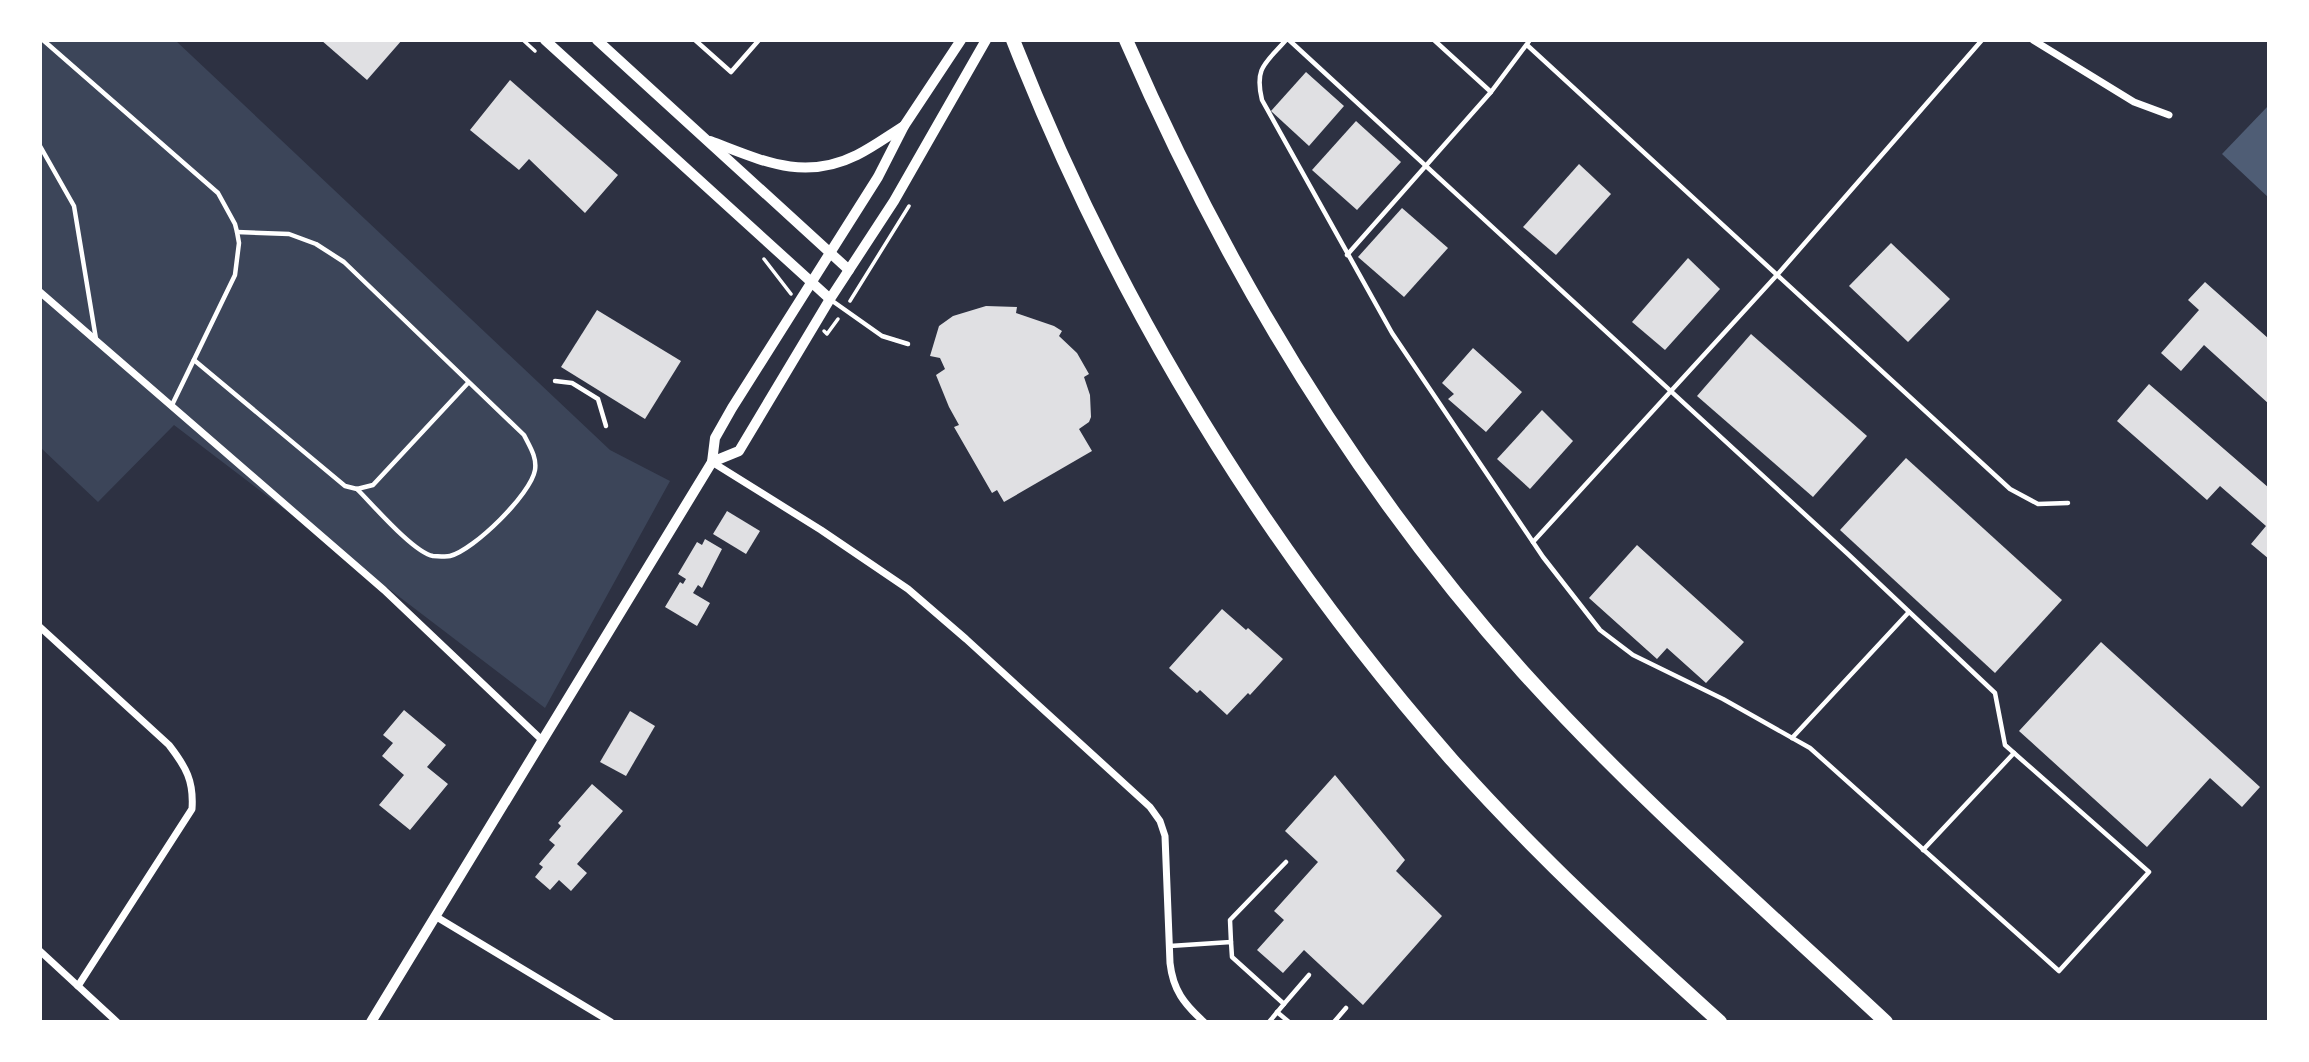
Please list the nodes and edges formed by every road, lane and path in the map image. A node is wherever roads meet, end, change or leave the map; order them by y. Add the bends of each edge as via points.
1 (43, 40) edge
2 (545, 40) edge
3 (597, 40) edge
4 (695, 40) edge
5 (760, 40) edge
6 (986, 40) edge
7 (1013, 40) edge
8 (1126, 40) edge
9 (1288, 40) edge
10 (1434, 40) edge
11 (1982, 40) edge
12 (2033, 40) edge
13 (961, 41) edge
14 (1529, 43) edge
15 (1492, 92) junction
16 (2169, 115) dead end
17 (904, 126) junction
18 (704, 139) junction
19 (40, 146) edge
20 (1426, 166) junction
21 (237, 232) junction
22 (829, 253) junction
23 (1347, 256) junction
24 (763, 258) dead end
25 (849, 270) junction
26 (1777, 275) junction
27 (780, 281) dead end
28 (810, 281) junction
29 (40, 292) edge
30 (831, 299) junction
31 (833, 326) dead end
32 (827, 334) dead end
33 (96, 340) junction
34 (908, 344) dead end
35 (194, 360) junction
36 (555, 381) dead end
37 (468, 383) junction
38 (1671, 391) junction
39 (172, 406) junction
40 (606, 426) dead end
41 (712, 462) junction
42 (357, 489) junction
43 (2068, 503) dead end
44 (1533, 542) junction
45 (1909, 612) junction
46 (40, 627) edge
47 (1792, 738) junction
48 (542, 741) junction
49 (2014, 753) junction
50 (1923, 850) junction
51 (1286, 862) dead end
52 (435, 916) junction
53 (1231, 942) junction
54 (1169, 946) junction
55 (40, 951) edge
56 (1309, 975) dead end
57 (78, 986) junction
58 (1284, 1004) junction
59 (1346, 1009) dead end
60 (1277, 1012) junction
61 (599, 1019) edge
62 (117, 1022) edge
63 (371, 1022) edge
64 (611, 1022) edge
65 (1204, 1022) edge
66 (1269, 1022) edge
67 (1289, 1022) edge
68 (1334, 1022) edge
69 (1720, 1022) edge
70 (1886, 1022) edge

1 - 21 lane via 218,193
2 - 28 street
3 - 18 street
4 - 5 lane via 731,72
6 - 25 street
7 - 69 highway via 1063,159 1139,313 1215,444 1292,558 1380,675 1467,776 1577,889
8 - 70 highway via 1186,173 1258,306 1327,417 1422,551 1505,652 1596,749
9 - 20 lane
9 - 23 lane via 1260,70 1262,100
10 - 15 lane
11 - 26 lane
12 - 16 street via 2134,102
13 - 17 street
14 - 15 lane
14 - 26 lane
15 - 20 lane
17 - 18 street via 858,155 811,168 777,165
17 - 22 street via 878,177
18 - 22 street
19 - 33 lane via 74,206
20 - 23 lane
20 - 38 lane
21 - 35 lane via 235,275
21 - 37 lane via 289,234 344,262
22 - 25 street
22 - 28 street
23 - 44 lane via 1411,362
24 - 27 path
25 - 30 street
26 - 38 lane
26 - 43 lane via 2010,489 2038,505
28 - 30 street
28 - 41 street via 715,438
29 - 33 street
30 - 34 lane via 882,336
30 - 41 street via 739,452
31 - 32 path
33 - 39 street
35 - 39 lane
35 - 42 lane via 345,486
36 - 40 lane via 572,383 597,399
37 - 42 lane via 373,485
37 - 42 lane via 524,435 535,455 527,491 477,541 450,556 432,556 417,549
38 - 44 lane
38 - 45 lane
39 - 48 street via 384,590
41 - 48 street
41 - 54 street via 908,589 1145,801 1165,835
44 - 47 lane via 1613,642
45 - 47 lane
45 - 49 lane via 1995,693 2005,745
46 - 57 street via 169,746 184,765 193,791 192,809
47 - 50 lane via 1810,748
48 - 52 street
49 - 50 lane
49 - 50 lane via 2149,872 2059,971
51 - 53 lane via 1230,920
52 - 61 street
52 - 63 street
53 - 54 lane
53 - 58 lane via 1231,957
54 - 65 street via 1177,993
55 - 57 street
56 - 58 lane
57 - 62 street
58 - 60 lane
59 - 68 lane
60 - 66 lane
60 - 67 lane
61 - 64 street

